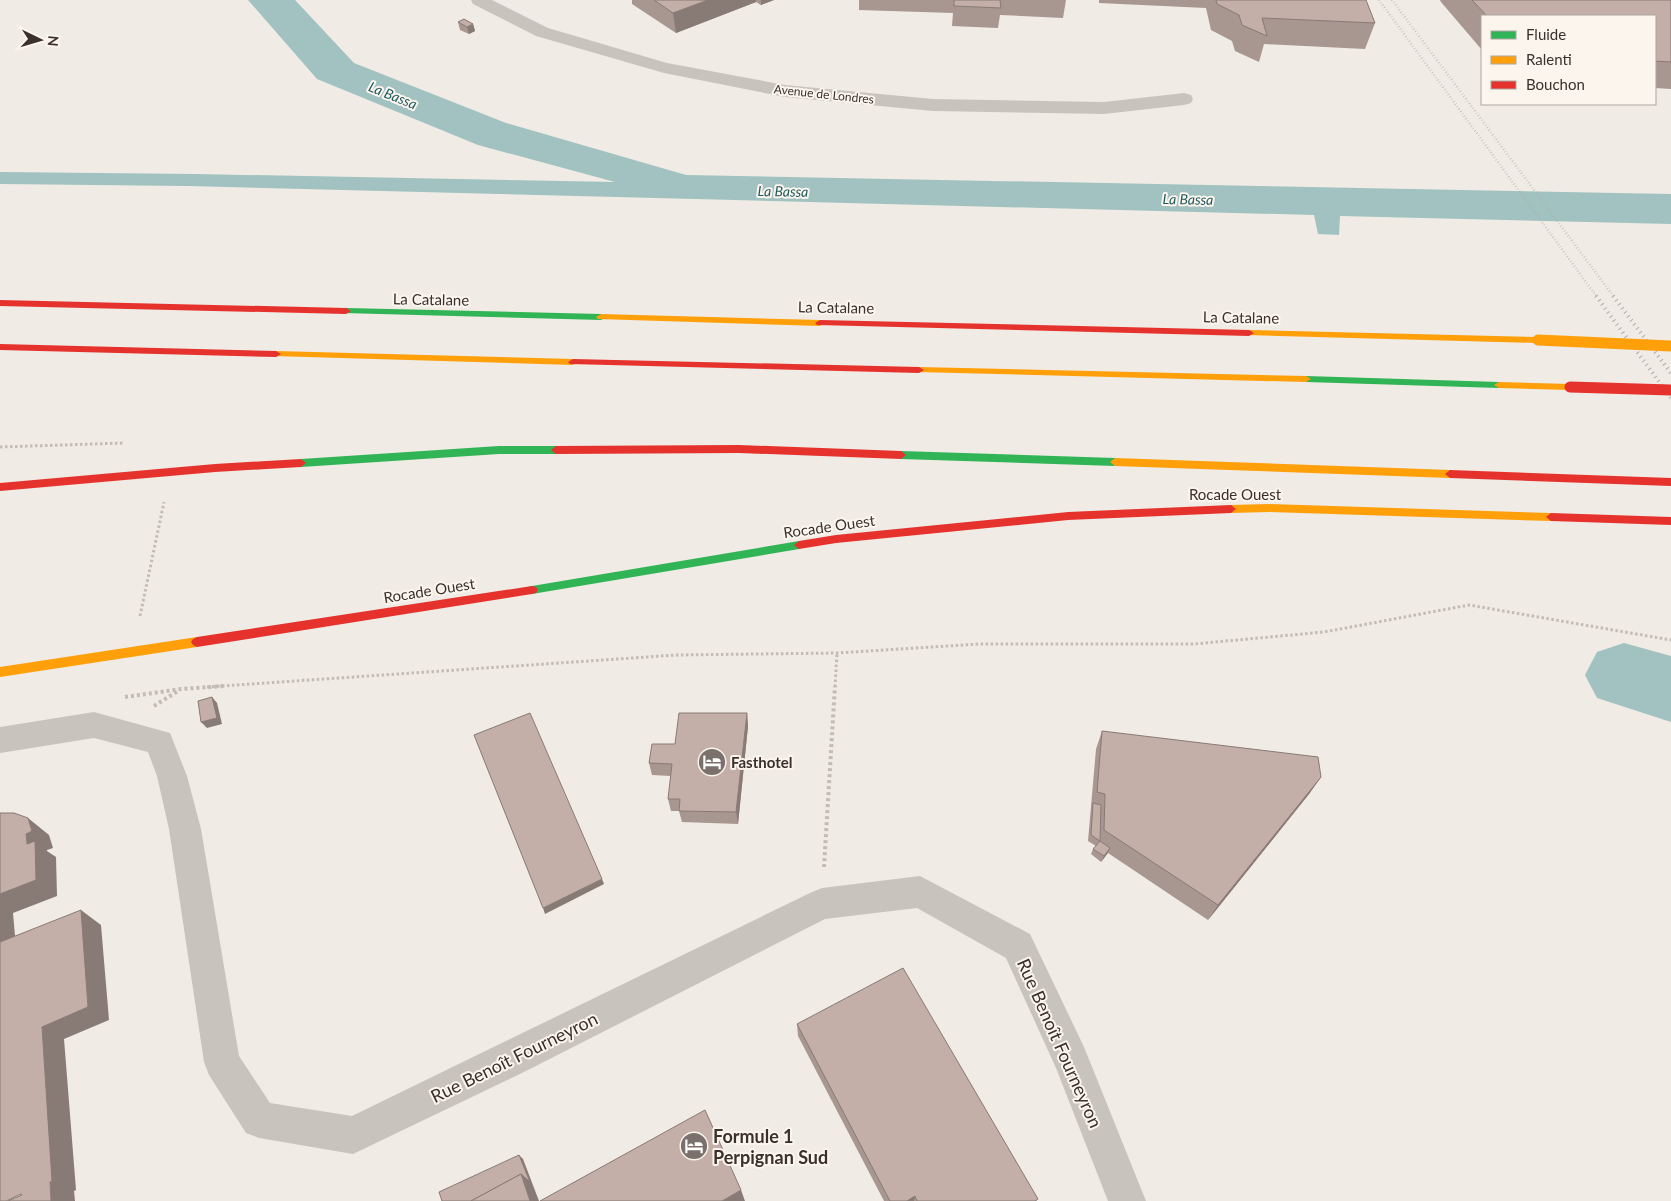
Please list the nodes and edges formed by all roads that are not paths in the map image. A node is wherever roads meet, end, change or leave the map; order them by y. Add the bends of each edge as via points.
1 (479, 0) edge
2 (1184, 99) dead end
3 (0, 304) edge
4 (1671, 346) edge
5 (0, 347) edge
6 (1671, 390) edge
7 (1671, 482) edge
8 (0, 488) edge
9 (1671, 521) edge
10 (0, 672) edge
11 (0, 740) edge
12 (1127, 1201) edge

1 - 2 street, Avenue de Londres via 542,32 664,68 784,91 933,105 1104,108
3 - 4 highway, La Catalane, bridge via 1439,336
5 - 6 highway, bridge
7 - 8 highway, Rocade Ouest via 738,449 498,450 215,468
9 - 10 highway, Rocade Ouest via 1269,508 1068,516 836,539
11 - 12 street, Rue Benoît Fourneyron via 94,725 159,742 186,829 222,1062 259,1120 353,1135 822,904 920,892 1018,946 1071,1060

